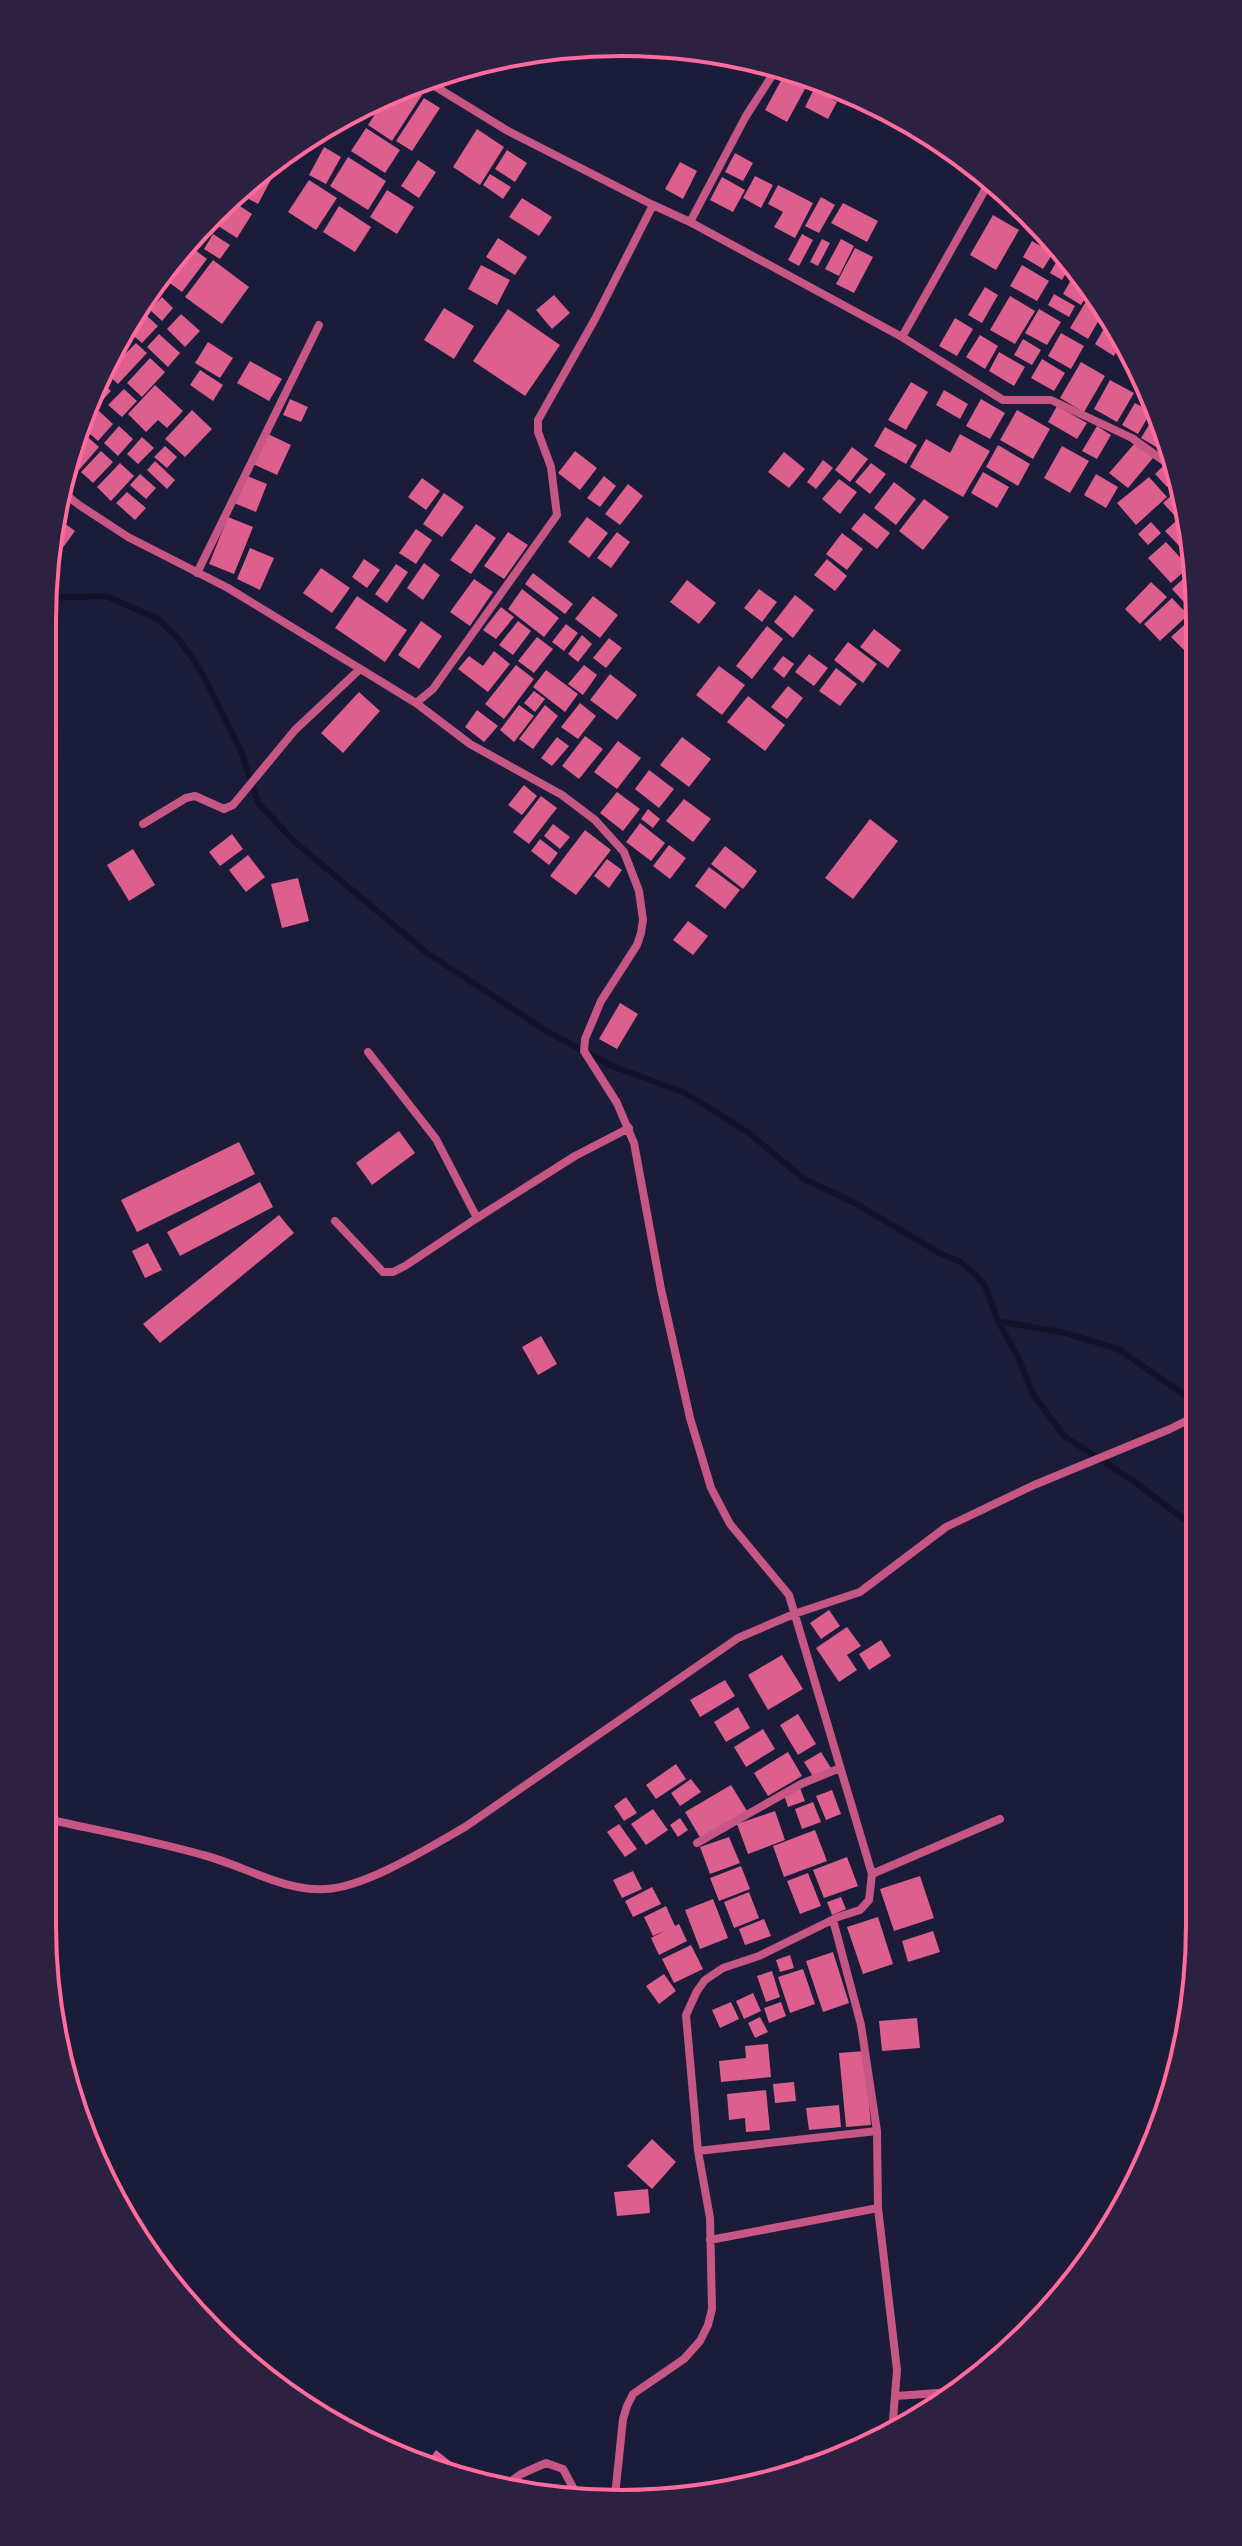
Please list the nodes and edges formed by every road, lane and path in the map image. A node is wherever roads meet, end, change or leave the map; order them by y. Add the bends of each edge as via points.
1 (772, 76) edge
2 (436, 87) edge
3 (985, 189) edge
4 (653, 205) junction
5 (690, 222) junction
6 (319, 325) dead end
7 (902, 337) junction
8 (1162, 460) edge
9 (70, 497) edge
10 (197, 573) junction
11 (360, 669) junction
12 (416, 703) junction
13 (143, 824) dead end
14 (368, 1052) dead end
15 (629, 1128) junction
16 (477, 1218) junction
17 (335, 1221) dead end
18 (1186, 1420) edge
19 (794, 1614) junction
20 (840, 1768) junction
21 (1000, 1819) dead end
22 (56, 1821) edge
23 (697, 1843) dead end
24 (872, 1874) junction
25 (833, 1920) junction
26 (877, 2131) junction
27 (698, 2151) junction
28 (878, 2208) junction
29 (710, 2240) junction
30 (938, 2393) edge
31 (897, 2396) junction
32 (894, 2420) edge
33 (514, 2479) edge
34 (573, 2488) edge
35 (616, 2490) edge

1 - 5 street
2 - 4 street via 508,131
3 - 7 street
4 - 5 street
4 - 12 street via 538,420 557,515 433,689
5 - 7 street
6 - 10 street
7 - 8 street via 998,398 1053,401 1132,438
9 - 10 street via 128,537
10 - 11 street
11 - 12 street
11 - 13 street via 295,730 233,805 224,809 195,796
12 - 15 street via 470,744 562,795 624,852 639,891 641,933 601,1001 583,1045
14 - 16 street via 436,1139
15 - 16 street
15 - 19 street via 690,1418 711,1488 730,1524 789,1595
16 - 17 street via 393,1272 383,1272
18 - 19 street via 946,1527 860,1592
19 - 20 street
19 - 22 street via 738,1638 465,1827 423,1851 338,1886 295,1886 206,1855
20 - 23 street
20 - 24 street
21 - 24 street
24 - 25 street via 869,1900 860,1910
25 - 26 street via 861,2025
25 - 27 street via 723,1968 697,1991 686,2015
26 - 27 street
26 - 28 street
27 - 29 street
28 - 29 street
28 - 31 street
29 - 35 street via 708,2325 684,2359 633,2394 623,2419
30 - 31 street
31 - 32 street
33 - 34 street via 546,2463 563,2469

